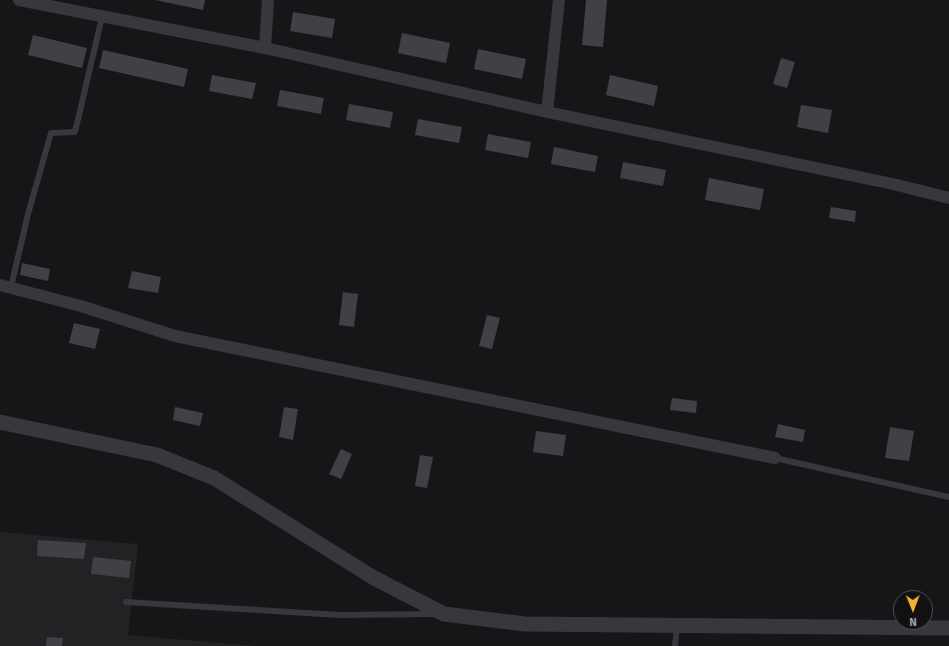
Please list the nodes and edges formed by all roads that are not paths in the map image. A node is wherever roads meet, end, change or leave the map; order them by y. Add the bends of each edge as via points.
1 (19, 0) edge
2 (268, 0) edge
3 (559, 0) edge
4 (102, 17) junction
5 (265, 48) junction
6 (547, 112) junction
7 (949, 198) edge
8 (6, 286) edge
9 (0, 422) edge
10 (775, 458) joint
11 (949, 497) edge
12 (126, 602) dead end
13 (444, 614) junction
14 (677, 626) junction
15 (949, 628) edge
16 (675, 646) edge

1 - 4 street
2 - 5 street
3 - 6 street
4 - 5 street
4 - 8 lane via 75,132 51,133
5 - 6 street
6 - 7 street
8 - 10 street via 81,306 175,336
9 - 13 street via 157,455 214,478 374,578
10 - 11 lane
12 - 13 lane via 339,615
13 - 14 street via 525,624
14 - 15 street
14 - 16 lane

